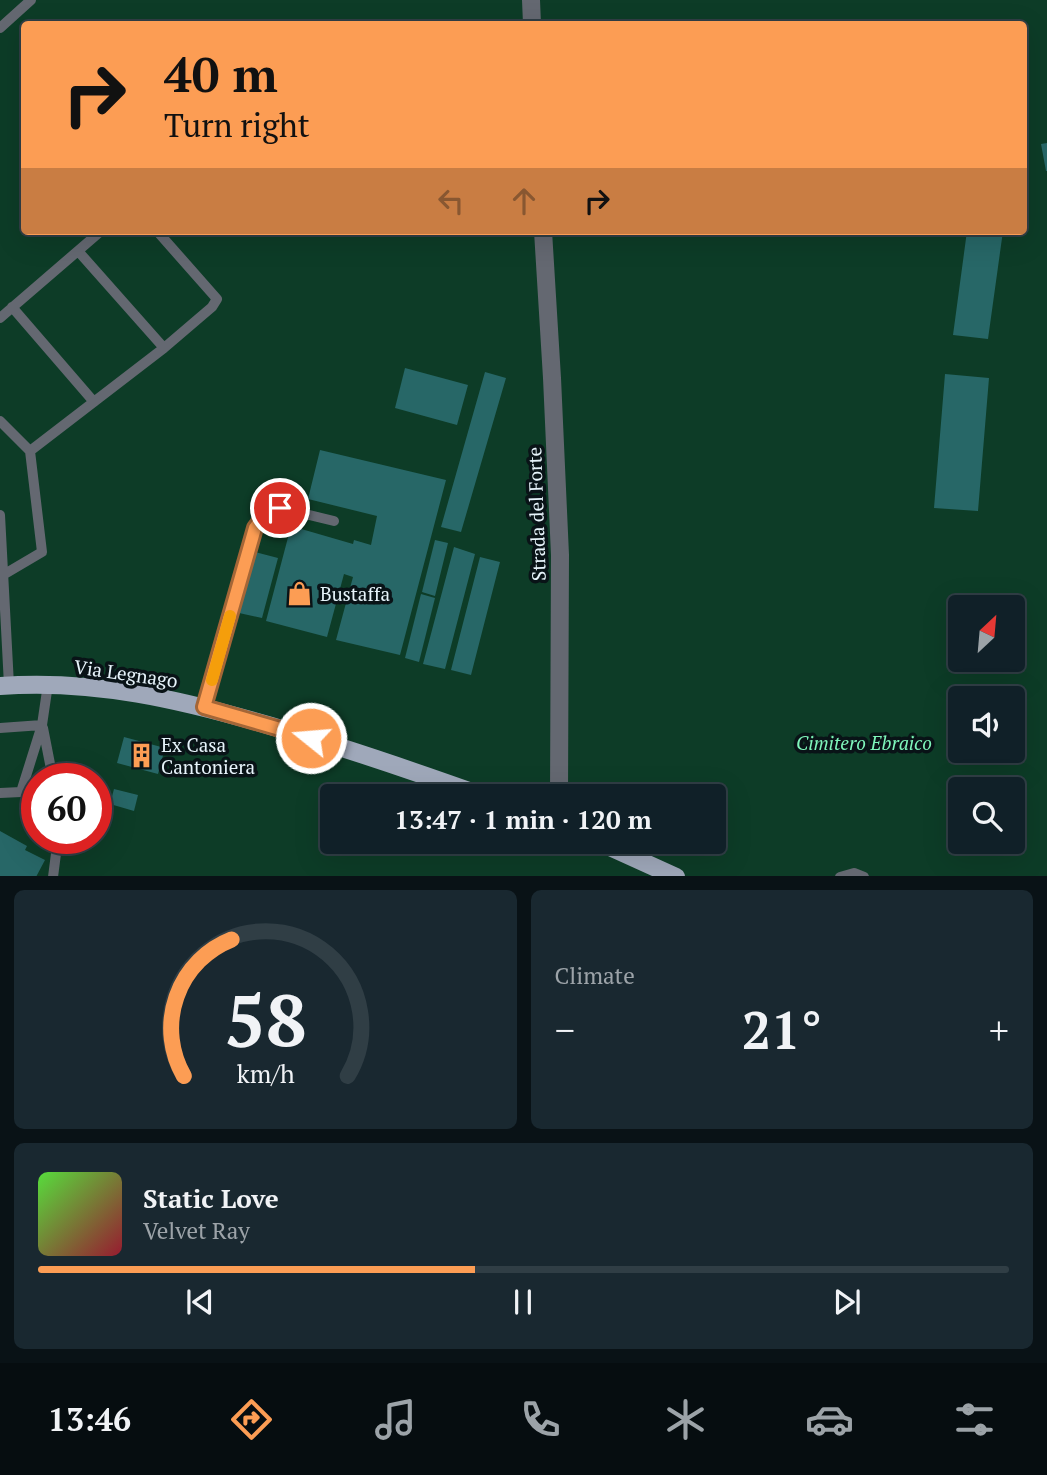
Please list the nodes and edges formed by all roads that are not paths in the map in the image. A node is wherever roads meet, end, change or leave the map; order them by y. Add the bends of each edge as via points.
1 (31, 0) edge
2 (530, 0) edge
3 (532, 21) edge
4 (0, 28) edge
5 (97, 235) edge
6 (161, 235) edge
7 (543, 235) edge
8 (78, 251) junction
9 (12, 307) junction
10 (0, 318) edge
11 (164, 348) junction
12 (94, 402) junction
13 (0, 421) edge
14 (30, 451) junction
15 (0, 515) edge
16 (334, 521) dead end
17 (3, 576) junction
18 (48, 684) junction
19 (4, 686) edge
20 (204, 707) junction
21 (42, 725) junction
22 (0, 728) edge
23 (50, 763) edge
24 (448, 784) edge
25 (559, 784) edge
26 (0, 793) edge
27 (56, 854) edge
28 (625, 854) edge
29 (53, 876) edge
30 (674, 876) edge
31 (844, 876) edge
32 (862, 876) edge

1 - 4 lane
2 - 3 street
5 - 8 lane
6 - 11 lane via 217,299
7 - 25 street, Strada del Forte via 560,555
8 - 9 lane
8 - 11 lane
9 - 10 lane
9 - 12 lane
11 - 12 lane
12 - 14 lane
13 - 14 lane
14 - 17 lane via 42,552
15 - 17 lane
16 - 20 lane via 280,508 272,509 258,523
17 - 19 lane
18 - 19 main road, Via Legnago
18 - 20 main road, Via Legnago via 124,690
18 - 21 lane
20 - 24 main road, Via Legnago
21 - 22 lane
21 - 23 lane
21 - 26 lane via 21,792
27 - 29 lane
28 - 30 main road
31 - 32 lane

